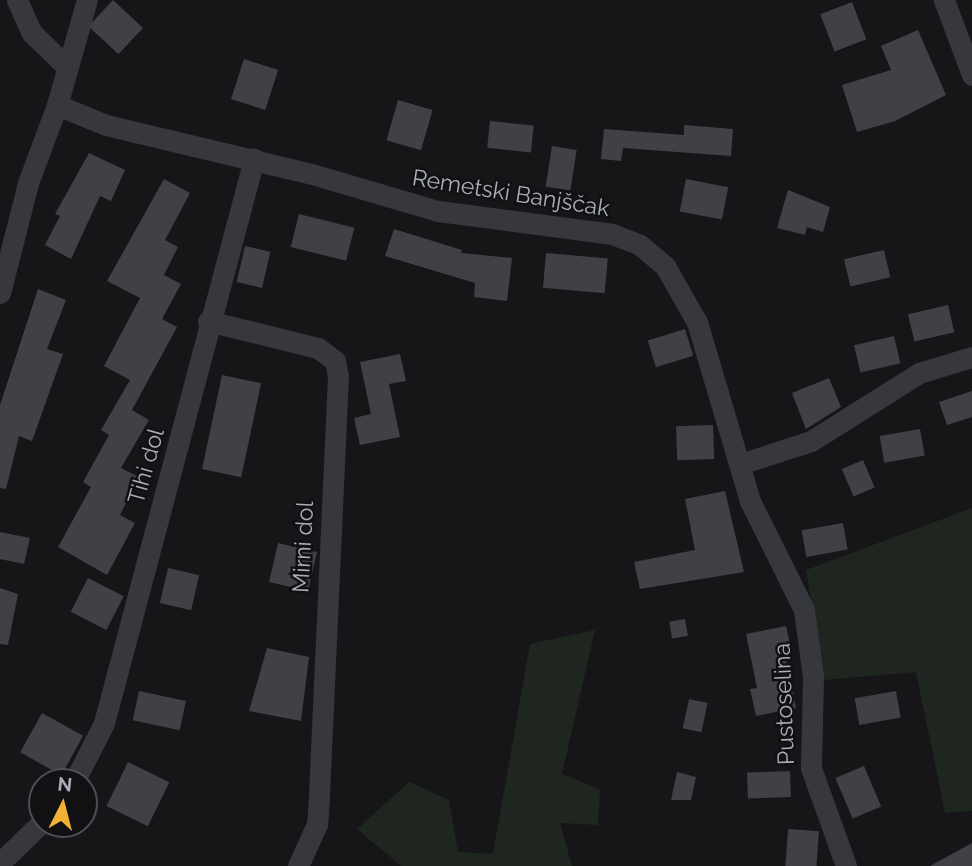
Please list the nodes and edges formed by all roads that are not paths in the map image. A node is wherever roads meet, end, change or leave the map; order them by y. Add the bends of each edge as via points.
1 (17, 0) edge
2 (87, 0) edge
3 (944, 0) edge
4 (67, 67) junction
5 (972, 75) edge
6 (57, 105) junction
7 (254, 159) junction
8 (0, 293) edge
9 (208, 321) junction
10 (972, 357) edge
11 (740, 464) junction
12 (81, 768) edge
13 (28, 836) edge
14 (0, 863) edge
15 (298, 866) edge
16 (846, 866) edge

1 - 4 street via 32,33
2 - 4 street
3 - 5 street
4 - 6 street
6 - 7 street, Remetski Banjščak via 106,125
6 - 8 street via 28,183
7 - 9 street, Tihi dol
7 - 11 street, Remetski Banjščak via 438,211 583,228 640,245 665,266 685,296
9 - 12 street, Tihi dol via 177,455 104,723
9 - 15 street, Mirni dol via 318,348 335,361 338,376 320,798 317,824
10 - 11 street via 919,373 811,441
11 - 16 street, Pustoselina via 750,501 804,610 813,677 811,768
13 - 14 street

